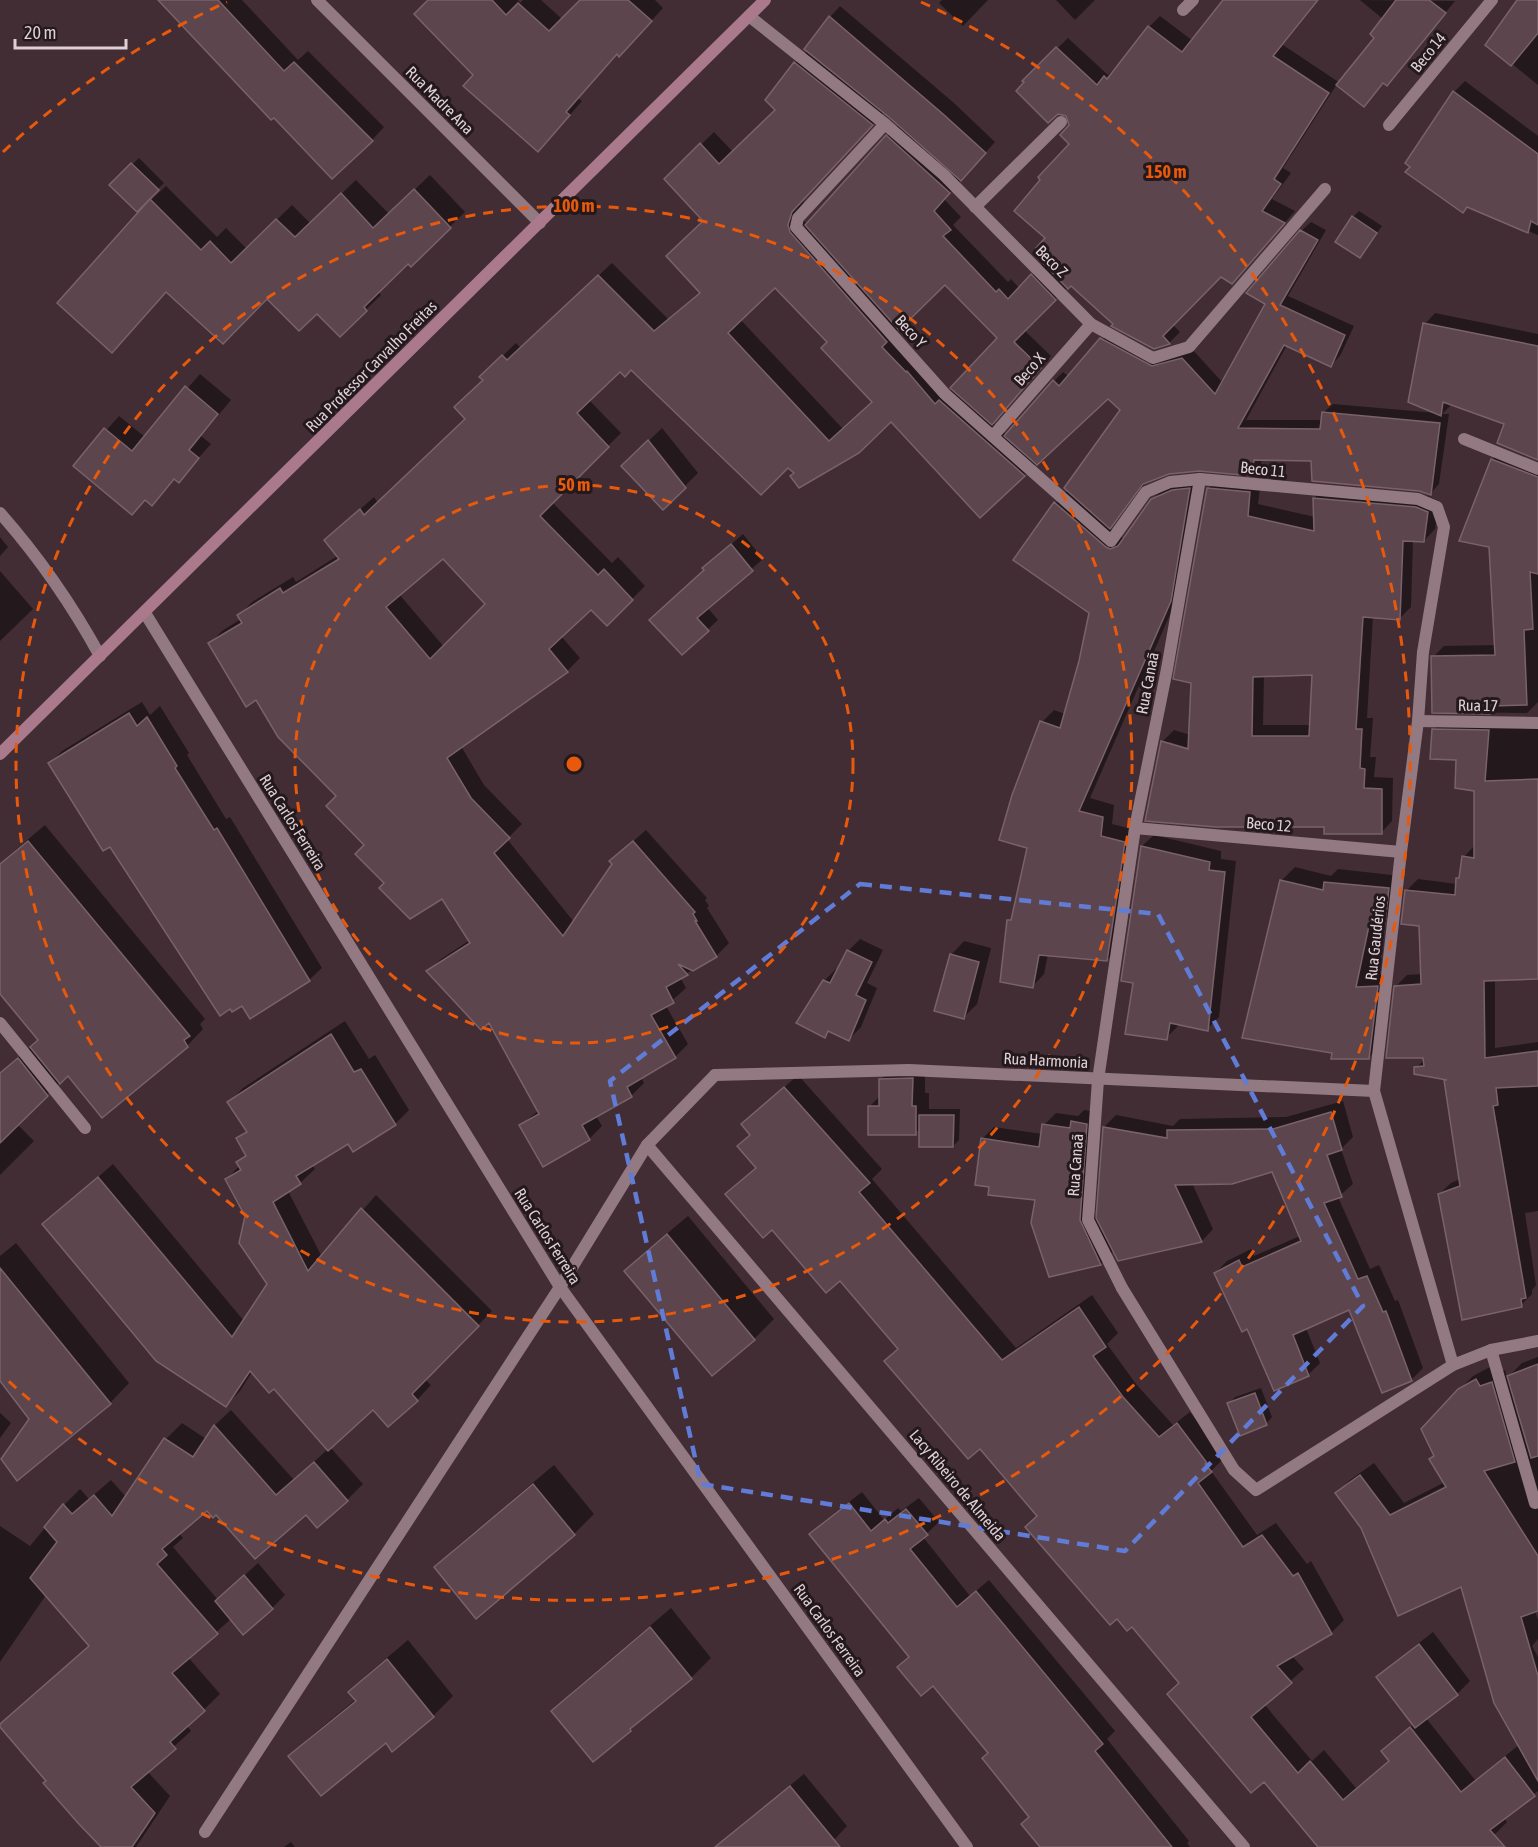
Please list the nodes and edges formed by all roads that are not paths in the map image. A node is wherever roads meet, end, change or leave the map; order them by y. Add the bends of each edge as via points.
1 (317, 0) edge
2 (765, 0) edge
3 (1193, 0) edge
4 (1492, 0) edge
5 (1183, 10) dead end
6 (749, 16) junction
7 (1061, 122) dead end
8 (885, 124) junction
9 (1389, 125) dead end
10 (1325, 189) dead end
11 (975, 207) junction
12 (540, 222) junction
13 (1091, 324) junction
14 (993, 436) junction
15 (1464, 439) dead end
16 (1538, 469) edge
17 (1200, 479) junction
18 (1437, 507) joint
19 (0, 513) edge
20 (1111, 541) joint
21 (144, 613) junction
22 (100, 656) junction
23 (1418, 721) junction
24 (1538, 723) edge
25 (0, 754) edge
26 (1135, 828) junction
27 (1401, 852) junction
28 (0, 1023) edge
29 (1098, 1080) junction
30 (1374, 1091) junction
31 (85, 1128) dead end
32 (647, 1145) junction
33 (560, 1287) junction
34 (1538, 1341) edge
35 (1491, 1350) junction
36 (1454, 1365) junction
37 (1535, 1503) dead end
38 (205, 1832) dead end
39 (967, 1847) edge
40 (1244, 1847) edge

1 - 12 street, Rua Madre Ana
2 - 6 street, Rua Professor Carvalho Freitas
3 - 5 street
4 - 9 street, Beco 14
6 - 8 street, Beco Z
6 - 12 street, Rua Professor Carvalho Freitas
7 - 11 street
8 - 11 street, Beco Z
8 - 14 street, Beco Y via 798,218 796,227 945,394
10 - 13 street, Beco Z via 1189,347 1153,358
11 - 13 street, Beco Z
12 - 21 street, Rua Professor Carvalho Freitas
13 - 14 street, Beco X
14 - 20 street, Beco Y
15 - 16 street
17 - 18 street, Beco 11 via 1418,499
17 - 20 street, Beco 11 via 1170,482 1146,492
17 - 26 street, Rua Canaã
18 - 23 street, Rua Gaudérios via 1444,527 1423,652
19 - 22 street via 25,541
21 - 22 street, Rua Professor Carvalho Freitas
21 - 33 street, Rua Carlos Ferreira
22 - 25 street, Rua Professor Carvalho Freitas
23 - 24 street, Rua 17
23 - 27 street, Rua Gaudérios
26 - 27 street, Beco 12
26 - 29 street, Rua Canaã
27 - 30 street, Rua Gaudérios
28 - 31 street
29 - 30 street, Rua Harmonia
29 - 32 street, Rua Harmonia via 909,1070 715,1075
29 - 36 street, Rua Canaã via 1088,1220 1122,1288 1234,1470 1256,1490
30 - 36 street, Rua Gaudérios
32 - 33 street
32 - 40 street, Lacy Ribeiro de Almeida
33 - 38 street
33 - 39 street, Rua Carlos Ferreira
34 - 35 street, Rua Canaã
35 - 36 street, Rua Canaã
35 - 37 street

